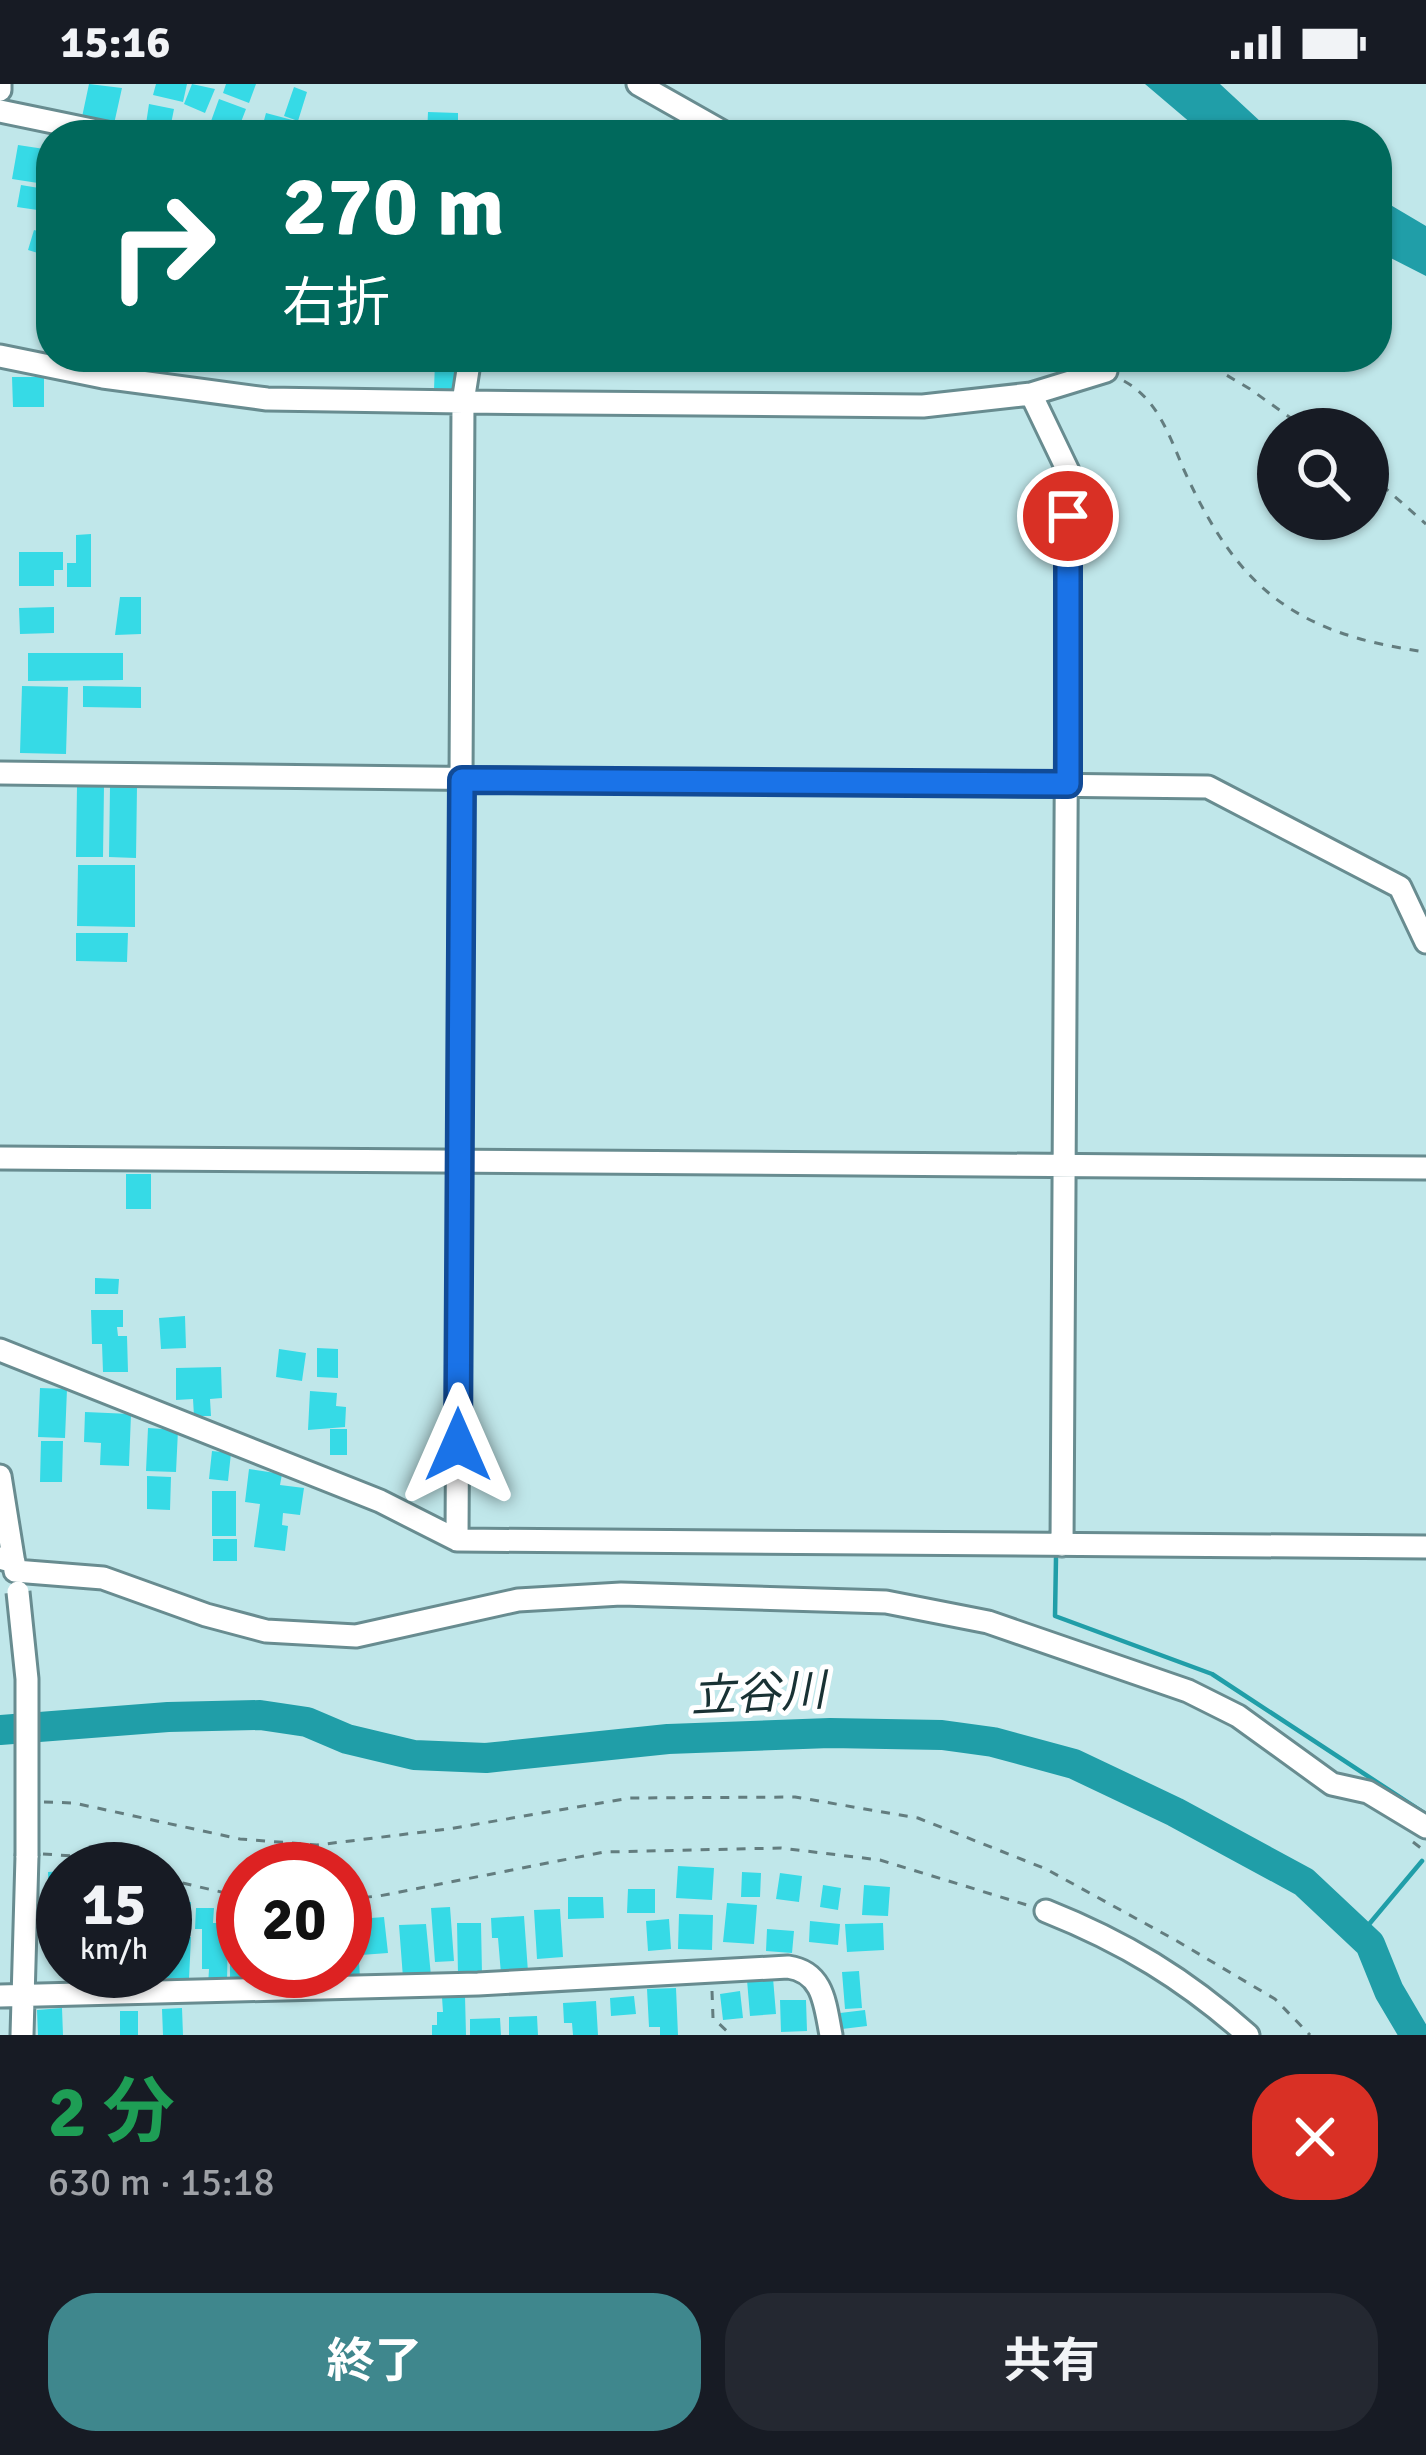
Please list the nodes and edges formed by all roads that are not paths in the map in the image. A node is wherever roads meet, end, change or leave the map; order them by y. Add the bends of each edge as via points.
1 (638, 84) edge
2 (0, 111) edge
3 (44, 120) edge
4 (702, 120) edge
5 (0, 356) edge
6 (36, 363) edge
7 (78, 372) edge
8 (468, 372) edge
9 (1083, 372) edge
10 (1031, 394) junction
11 (463, 402) junction
12 (0, 773) edge
13 (462, 780) junction
14 (1068, 784) junction
15 (1426, 942) edge
16 (0, 1158) edge
17 (459, 1160) junction
18 (1066, 1165) junction
19 (1426, 1168) edge
20 (0, 1350) edge
21 (0, 1475) edge
22 (457, 1540) junction
23 (1062, 1545) junction
24 (1426, 1547) edge
25 (12, 1570) edge
26 (1426, 1827) edge
27 (1046, 1911) road end
28 (10, 1996) edge
29 (22, 2035) edge
30 (831, 2035) edge
31 (1248, 2035) edge

1 - 4 street
2 - 3 street
5 - 6 street
7 - 11 street via 268,399
8 - 11 street
9 - 10 street
10 - 11 street via 922,406
10 - 14 street via 1068,471
11 - 13 street
12 - 13 street
13 - 14 street
13 - 17 street
14 - 15 street via 1208,787 1400,887
14 - 18 street
16 - 17 street
17 - 18 street
17 - 22 street
18 - 19 street
18 - 23 street
20 - 22 street via 380,1501
21 - 25 street
22 - 23 street
23 - 24 street
25 - 26 street via 103,1578 266,1631 356,1636 518,1600 622,1594 886,1602 988,1622 1188,1690 1332,1784 1367,1792
25 - 28 street, bridge via 27,1679 27,1856
27 - 31 street via 1167,1969
28 - 29 street
28 - 30 street via 804,1969 823,1994

